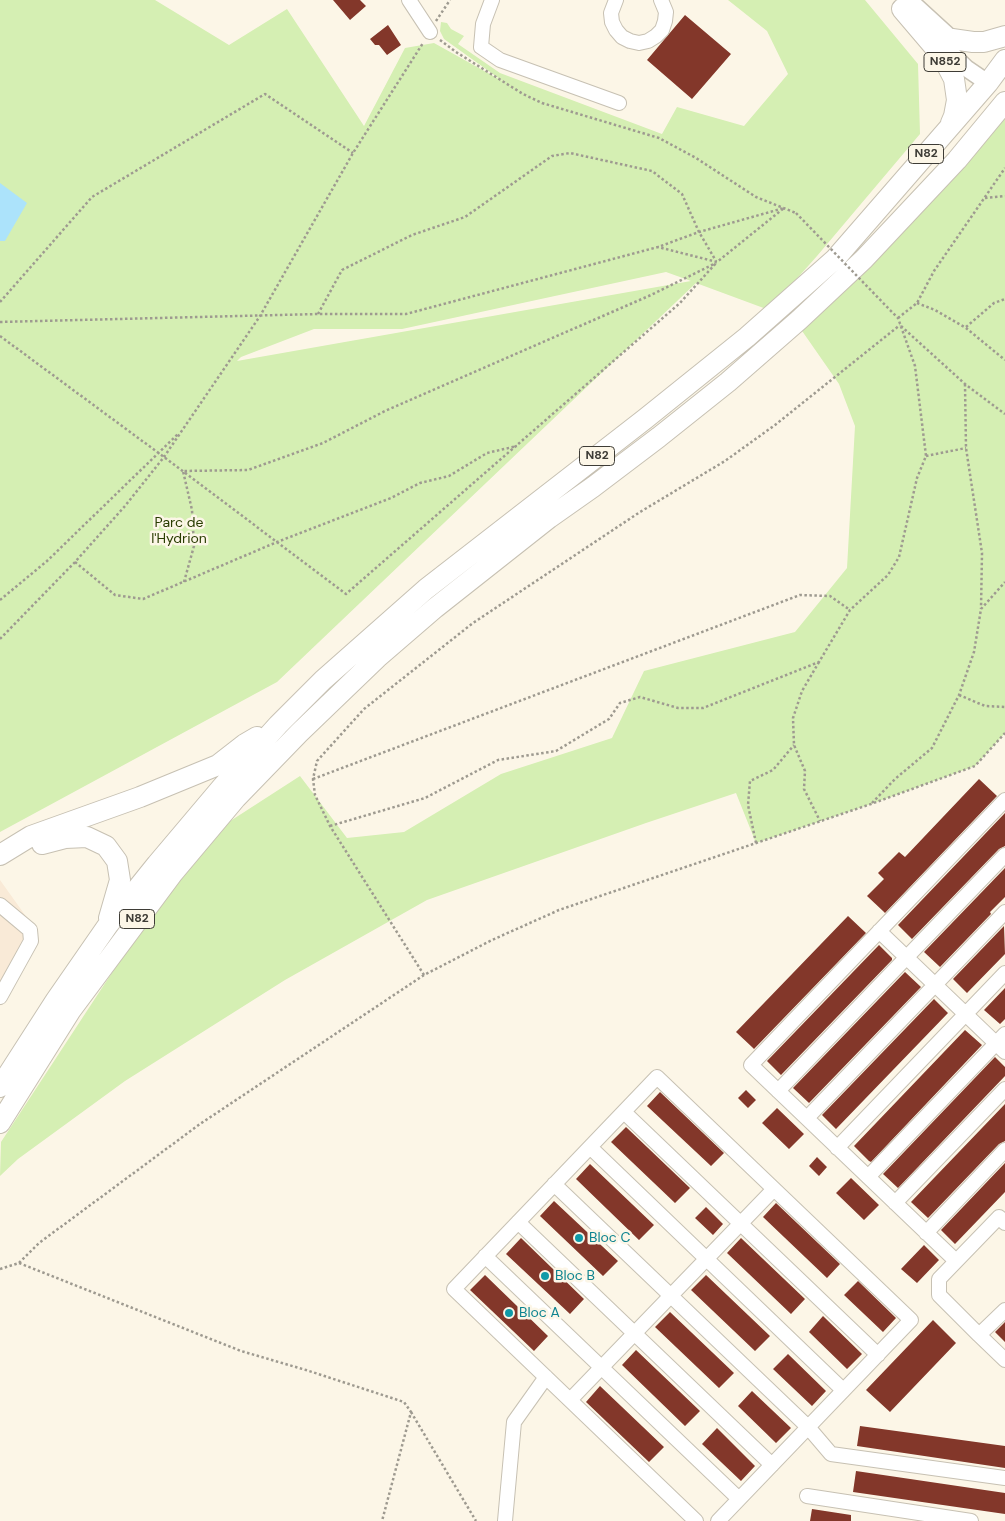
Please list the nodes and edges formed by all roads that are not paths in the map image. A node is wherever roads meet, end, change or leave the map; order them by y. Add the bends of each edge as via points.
1 (409, 0) edge
2 (492, 0) edge
3 (616, 0) edge
4 (661, 0) edge
5 (902, 3) edge
6 (430, 32) road end
7 (1005, 36) edge
8 (952, 39) junction
9 (1005, 60) edge
10 (997, 84) edge
11 (1005, 102) edge
12 (619, 103) dead end
13 (949, 128) junction
14 (799, 320) junction
15 (278, 725) junction
16 (1005, 800) edge
17 (0, 855) edge
18 (1005, 855) edge
19 (0, 866) edge
20 (0, 904) edge
21 (1005, 912) edge
22 (108, 925) junction
23 (879, 931) junction
24 (906, 957) junction
25 (1005, 973) edge
26 (935, 985) junction
27 (0, 997) edge
28 (966, 1014) junction
29 (1002, 1043) edge
30 (0, 1087) edge
31 (1005, 1089) edge
32 (778, 1091) junction
33 (624, 1112) junction
34 (807, 1118) junction
35 (0, 1123) edge
36 (590, 1147) junction
37 (837, 1148) junction
38 (1005, 1150) edge
39 (868, 1177) junction
40 (554, 1184) junction
41 (774, 1189) junction
42 (896, 1203) junction
43 (1003, 1217) edge
44 (518, 1222) junction
45 (740, 1224) junction
46 (926, 1232) junction
47 (485, 1256) junction
48 (706, 1259) junction
49 (956, 1261) junction
50 (671, 1296) junction
51 (1005, 1310) edge
52 (635, 1333) junction
53 (979, 1335) junction
54 (878, 1355) junction
55 (1005, 1360) edge
56 (601, 1368) junction
57 (546, 1377) junction
58 (843, 1390) junction
59 (570, 1400) junction
60 (808, 1427) junction
61 (772, 1465) junction
62 (1005, 1478) edge
63 (807, 1496) dead end
64 (738, 1499) junction
65 (505, 1521) edge
66 (696, 1521) edge
67 (718, 1521) edge
68 (971, 1521) edge

1 - 6 street
2 - 12 street via 483,24 481,47 500,60
3 - 4 street via 611,13 616,30 622,37 639,42 648,41 662,30 666,12
5 - 8 main road, N852
5 - 10 main road, N852 via 966,68
5 - 13 highway, N852 via 942,56 954,79 957,100
7 - 8 highway, N852 via 984,42
8 - 10 main road, N852
9 - 10 highway, N82
10 - 13 highway, N82
10 - 14 highway via 991,88 988,101 891,221
11 - 14 highway, N82 via 957,160 864,260
13 - 15 highway, N82 via 835,259 747,337 426,589 323,680
14 - 35 highway, N82 via 659,437 435,608 298,733 172,872 71,1010
15 - 17 highway via 218,765 31,836
15 - 22 highway, N82 via 156,864
16 - 23 street
18 - 24 street
19 - 22 highway via 42,844 66,838 87,837 106,846 117,861 120,880
20 - 27 street via 30,930 31,941
21 - 26 street
22 - 30 highway, N82
23 - 24 street
23 - 32 street via 751,1065
24 - 26 street
24 - 32 street
25 - 28 street
26 - 28 street
26 - 34 street
28 - 29 street
28 - 37 street
29 - 39 street
31 - 42 street
32 - 34 street
33 - 36 street
33 - 41 street via 657,1077
33 - 45 street
34 - 37 street
36 - 40 street
36 - 48 street
37 - 39 street
38 - 46 street
39 - 42 street
40 - 44 street
40 - 50 street
41 - 45 street
41 - 54 street via 911,1320
42 - 46 street
43 - 49 street
44 - 47 street
44 - 52 street
45 - 48 street
45 - 54 street
46 - 49 street
47 - 56 street
47 - 57 street via 454,1289
48 - 50 street
48 - 58 street
49 - 53 street via 939,1279 939,1295
50 - 52 street
50 - 60 street
51 - 53 street
52 - 56 street
52 - 61 street
53 - 55 street
54 - 58 street
56 - 59 street
56 - 64 street
57 - 59 street
57 - 65 street via 514,1422
58 - 60 street
59 - 66 street
60 - 61 street
60 - 62 street via 831,1454
61 - 64 street
63 - 68 street
64 - 67 street

